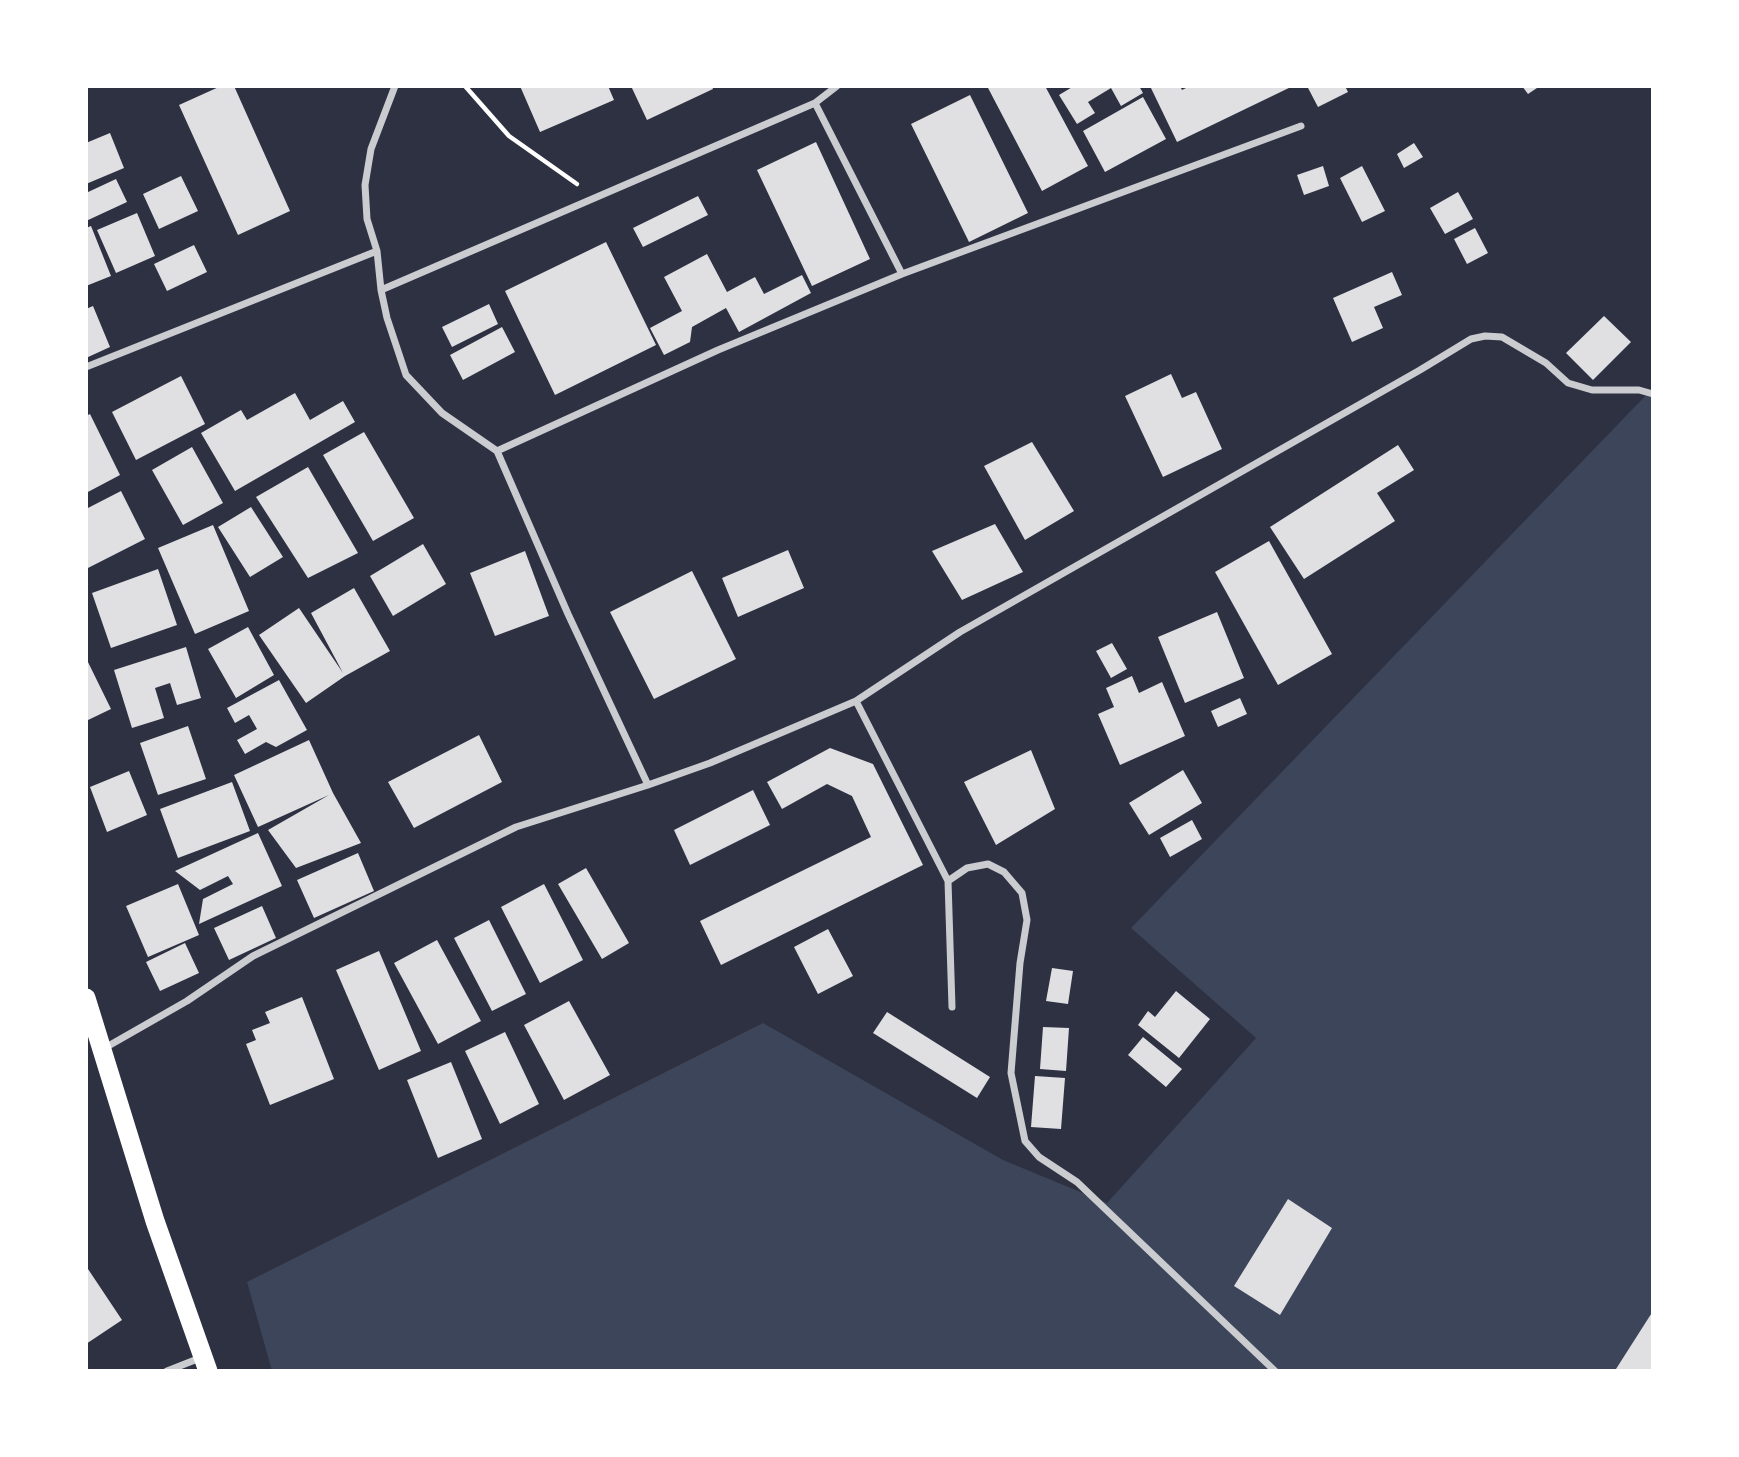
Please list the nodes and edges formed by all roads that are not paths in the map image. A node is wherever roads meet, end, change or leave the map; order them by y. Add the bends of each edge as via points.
1 (395, 86) edge
2 (837, 86) edge
3 (815, 103) junction
4 (1301, 126) dead end
5 (377, 251) junction
6 (902, 274) junction
7 (380, 290) junction
8 (86, 368) edge
9 (1653, 394) edge
10 (497, 450) junction
11 (856, 701) junction
12 (648, 785) junction
13 (948, 881) junction
14 (86, 998) edge
15 (952, 1007) dead end
16 (102, 1049) junction
17 (206, 1364) edge
18 (167, 1371) edge
19 (1275, 1371) edge

1 - 5 street via 371,149 365,185 367,219
2 - 3 street
3 - 6 street
3 - 7 street
4 - 6 street
5 - 7 street
5 - 8 street
6 - 10 street via 718,350
7 - 10 street via 406,375 442,413
9 - 11 street via 1592,390 1568,383 1546,363 1502,337 1471,339 960,632
10 - 12 street
11 - 12 street
11 - 13 street
12 - 16 street via 516,827 253,956 187,1001
13 - 15 street
13 - 19 street via 967,868 988,863 1004,872 1022,892 1027,920 1011,1073 1025,1142 1077,1182
14 - 16 highway
16 - 17 highway via 155,1221
17 - 18 street

